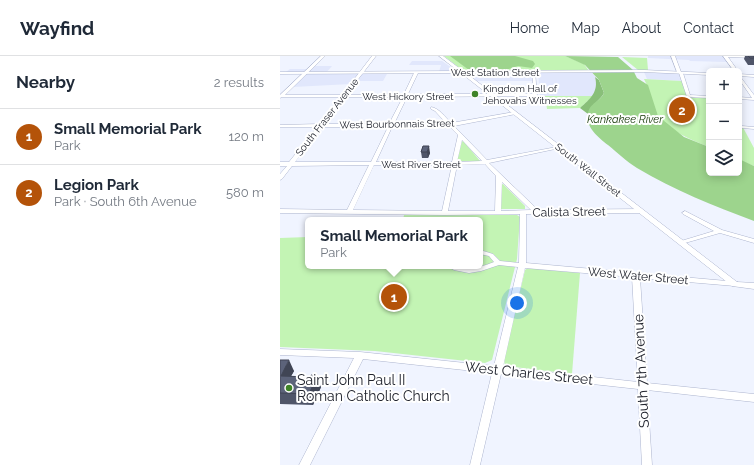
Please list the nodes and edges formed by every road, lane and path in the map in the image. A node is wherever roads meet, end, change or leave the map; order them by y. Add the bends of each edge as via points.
1 (323, 56) edge
2 (374, 56) edge
3 (441, 56) edge
4 (673, 56) edge
5 (725, 56) edge
6 (754, 57) edge
7 (734, 68) edge
8 (534, 72) junction
9 (280, 73) edge
10 (306, 73) junction
11 (361, 73) junction
12 (416, 73) junction
13 (460, 73) junction
14 (680, 73) junction
15 (706, 74) edge
16 (742, 75) edge
17 (754, 76) edge
18 (742, 80) edge
19 (491, 95) junction
20 (280, 96) edge
21 (344, 96) junction
22 (405, 96) junction
23 (706, 97) edge
24 (742, 98) edge
25 (754, 98) edge
26 (432, 108) dead end
27 (514, 113) junction
28 (321, 125) junction
29 (391, 125) junction
30 (450, 125) junction
31 (280, 126) edge
32 (744, 127) dead end
33 (754, 128) edge
34 (460, 135) junction
35 (560, 147) junction
36 (486, 162) junction
37 (280, 164) edge
38 (290, 164) junction
39 (372, 164) junction
40 (454, 164) junction
41 (499, 176) junction
42 (280, 178) edge
43 (280, 211) edge
44 (640, 211) junction
45 (349, 212) junction
46 (523, 212) junction
47 (536, 212) junction
48 (445, 213) junction
49 (498, 213) junction
50 (685, 213) dead end
51 (720, 231) junction
52 (754, 241) edge
53 (683, 242) junction
54 (483, 253) edge
55 (498, 263) junction
56 (522, 266) junction
57 (457, 269) edge
58 (482, 269) edge
59 (483, 269) edge
60 (636, 276) junction
61 (735, 284) junction
62 (754, 286) edge
63 (280, 352) edge
64 (360, 355) junction
65 (498, 370) junction
66 (642, 386) junction
67 (754, 398) edge
68 (304, 465) edge
69 (475, 465) edge
70 (647, 465) edge

1 - 10 street
2 - 11 street, South Fraser Avenue
3 - 13 main road, South Wall Street
4 - 14 street
5 - 6 street
5 - 7 street
8 - 13 main road, West Station Street
8 - 14 main road, West Station Street
8 - 19 street, West Hickory Street via 536,95
9 - 10 main road, West Station Street
10 - 11 main road, West Station Street
10 - 20 street
11 - 12 main road, West Station Street
11 - 21 street, South Fraser Avenue
12 - 13 main road, West Station Street
12 - 22 street
13 - 19 main road, South Wall Street
14 - 15 main road, West Station Street
14 - 23 street via 688,96
16 - 17 main road
18 - 25 street
19 - 22 street, West Hickory Street
19 - 27 main road, South Wall Street
20 - 21 street, West Hickory Street
21 - 22 street, West Hickory Street
21 - 28 street, South Fraser Avenue
22 - 29 street
24 - 25 street
26 - 30 street
27 - 30 street, West Bourbonnais Street
27 - 35 main road, South Wall Street
28 - 29 street, West Bourbonnais Street
28 - 31 street, West Bourbonnais Street
28 - 38 street, South Fraser Avenue
29 - 30 street, West Bourbonnais Street
29 - 39 street
30 - 34 street
32 - 33 street
34 - 36 street
34 - 40 street
35 - 36 street, West River Street
35 - 44 main road, South Wall Street
36 - 40 street, West River Street
36 - 41 street
37 - 38 street, West River Street
38 - 39 street, West River Street
38 - 42 street, South Fraser Avenue
39 - 40 street, West River Street
39 - 45 street
40 - 48 street
41 - 47 street
41 - 49 street
43 - 45 street, Calista Street
44 - 47 street, Calista Street
44 - 53 main road, South Wall Street
45 - 48 street, Calista Street
46 - 47 street, Calista Street
46 - 49 street, Calista Street
46 - 56 street
48 - 49 street, Calista Street
50 - 51 street
51 - 52 street
51 - 53 street
53 - 61 main road, South Wall Street
54 - 55 street via 491,255
55 - 56 street, West Water Street
55 - 59 street
56 - 60 street, West Water Street
56 - 65 street
57 - 58 street
60 - 61 street, West Water Street
60 - 66 street, South 7th Avenue
61 - 62 main road, West Water Street
63 - 64 street, West Charles Street
64 - 65 street, West Charles Street
64 - 68 street
65 - 66 street, West Charles Street
65 - 69 street
66 - 67 street, West Charles Street
66 - 70 street, South 7th Avenue

